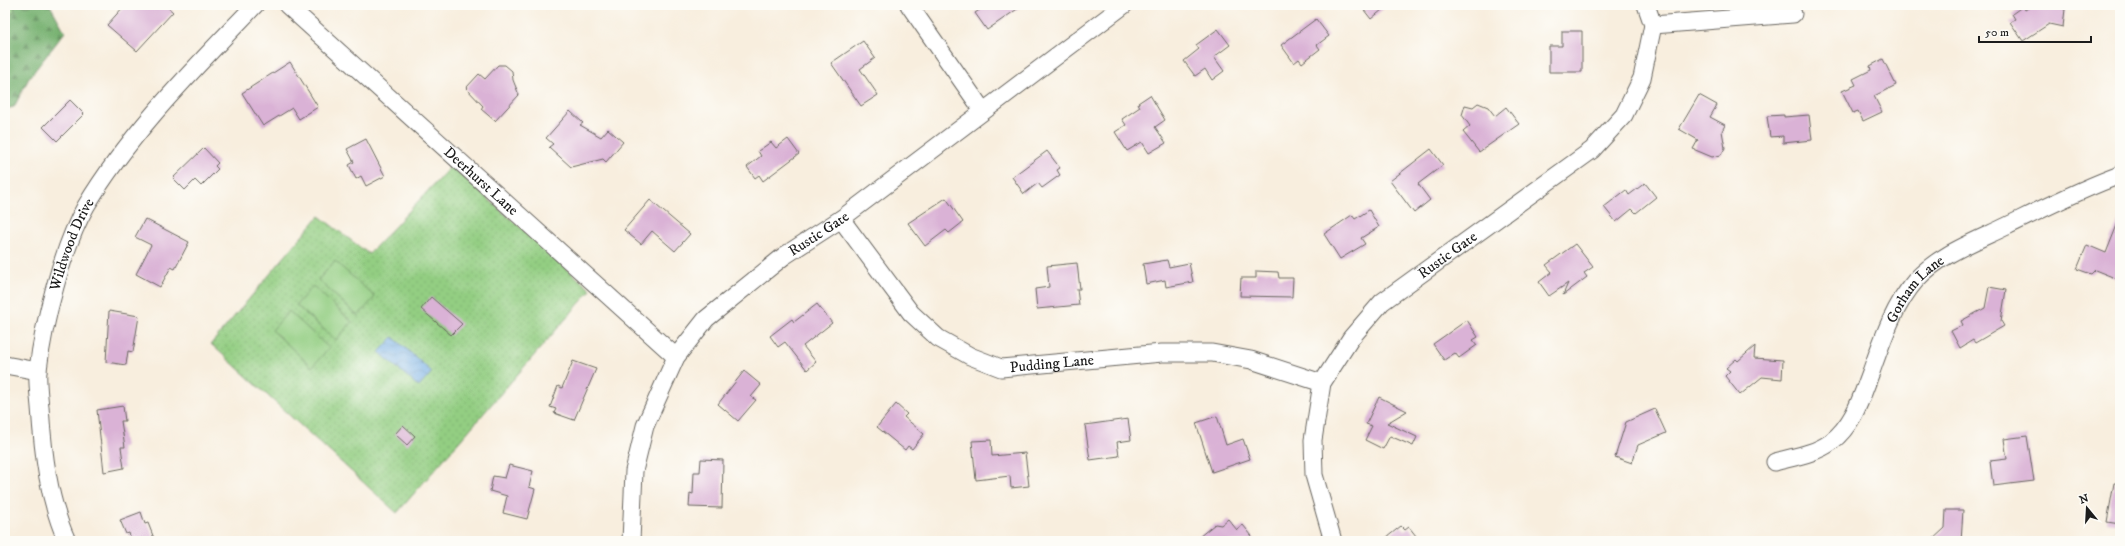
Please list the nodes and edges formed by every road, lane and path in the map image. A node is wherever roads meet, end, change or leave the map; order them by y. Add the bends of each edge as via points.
1 (255, 5) edge
2 (287, 5) edge
3 (910, 5) edge
4 (1124, 5) edge
5 (1646, 5) edge
6 (1793, 14) dead end
7 (1653, 25) junction
8 (983, 111) junction
9 (2120, 175) edge
10 (840, 219) junction
11 (676, 356) junction
12 (5, 365) edge
13 (38, 371) junction
14 (1322, 383) junction
15 (1775, 462) dead end
16 (67, 541) edge
17 (631, 541) edge
18 (1333, 541) edge

1 - 13 street, Wildwood Drive via 148,120 109,170 85,208 63,261
2 - 11 street, Deerhurst Lane
3 - 8 street
4 - 8 street, Rustic Gate
5 - 7 street
6 - 7 street
7 - 14 street, Rustic Gate via 1642,78 1624,115 1592,150 1382,302 1351,338
8 - 10 street, Rustic Gate
9 - 15 street, Gorham Lane via 1972,242 1933,265 1903,298 1874,362 1856,413 1844,429 1831,442 1814,451
10 - 11 street, Rustic Gate via 741,288 706,319
10 - 14 street, Pudding Lane via 911,313 938,338 970,356 1001,368 1162,352 1212,353 1251,360
11 - 17 street, Rustic Gate via 645,426 632,492
12 - 13 street
13 - 16 street, Wildwood Drive via 42,444 47,475
14 - 18 street, Rustic Gate via 1313,440 1314,475

